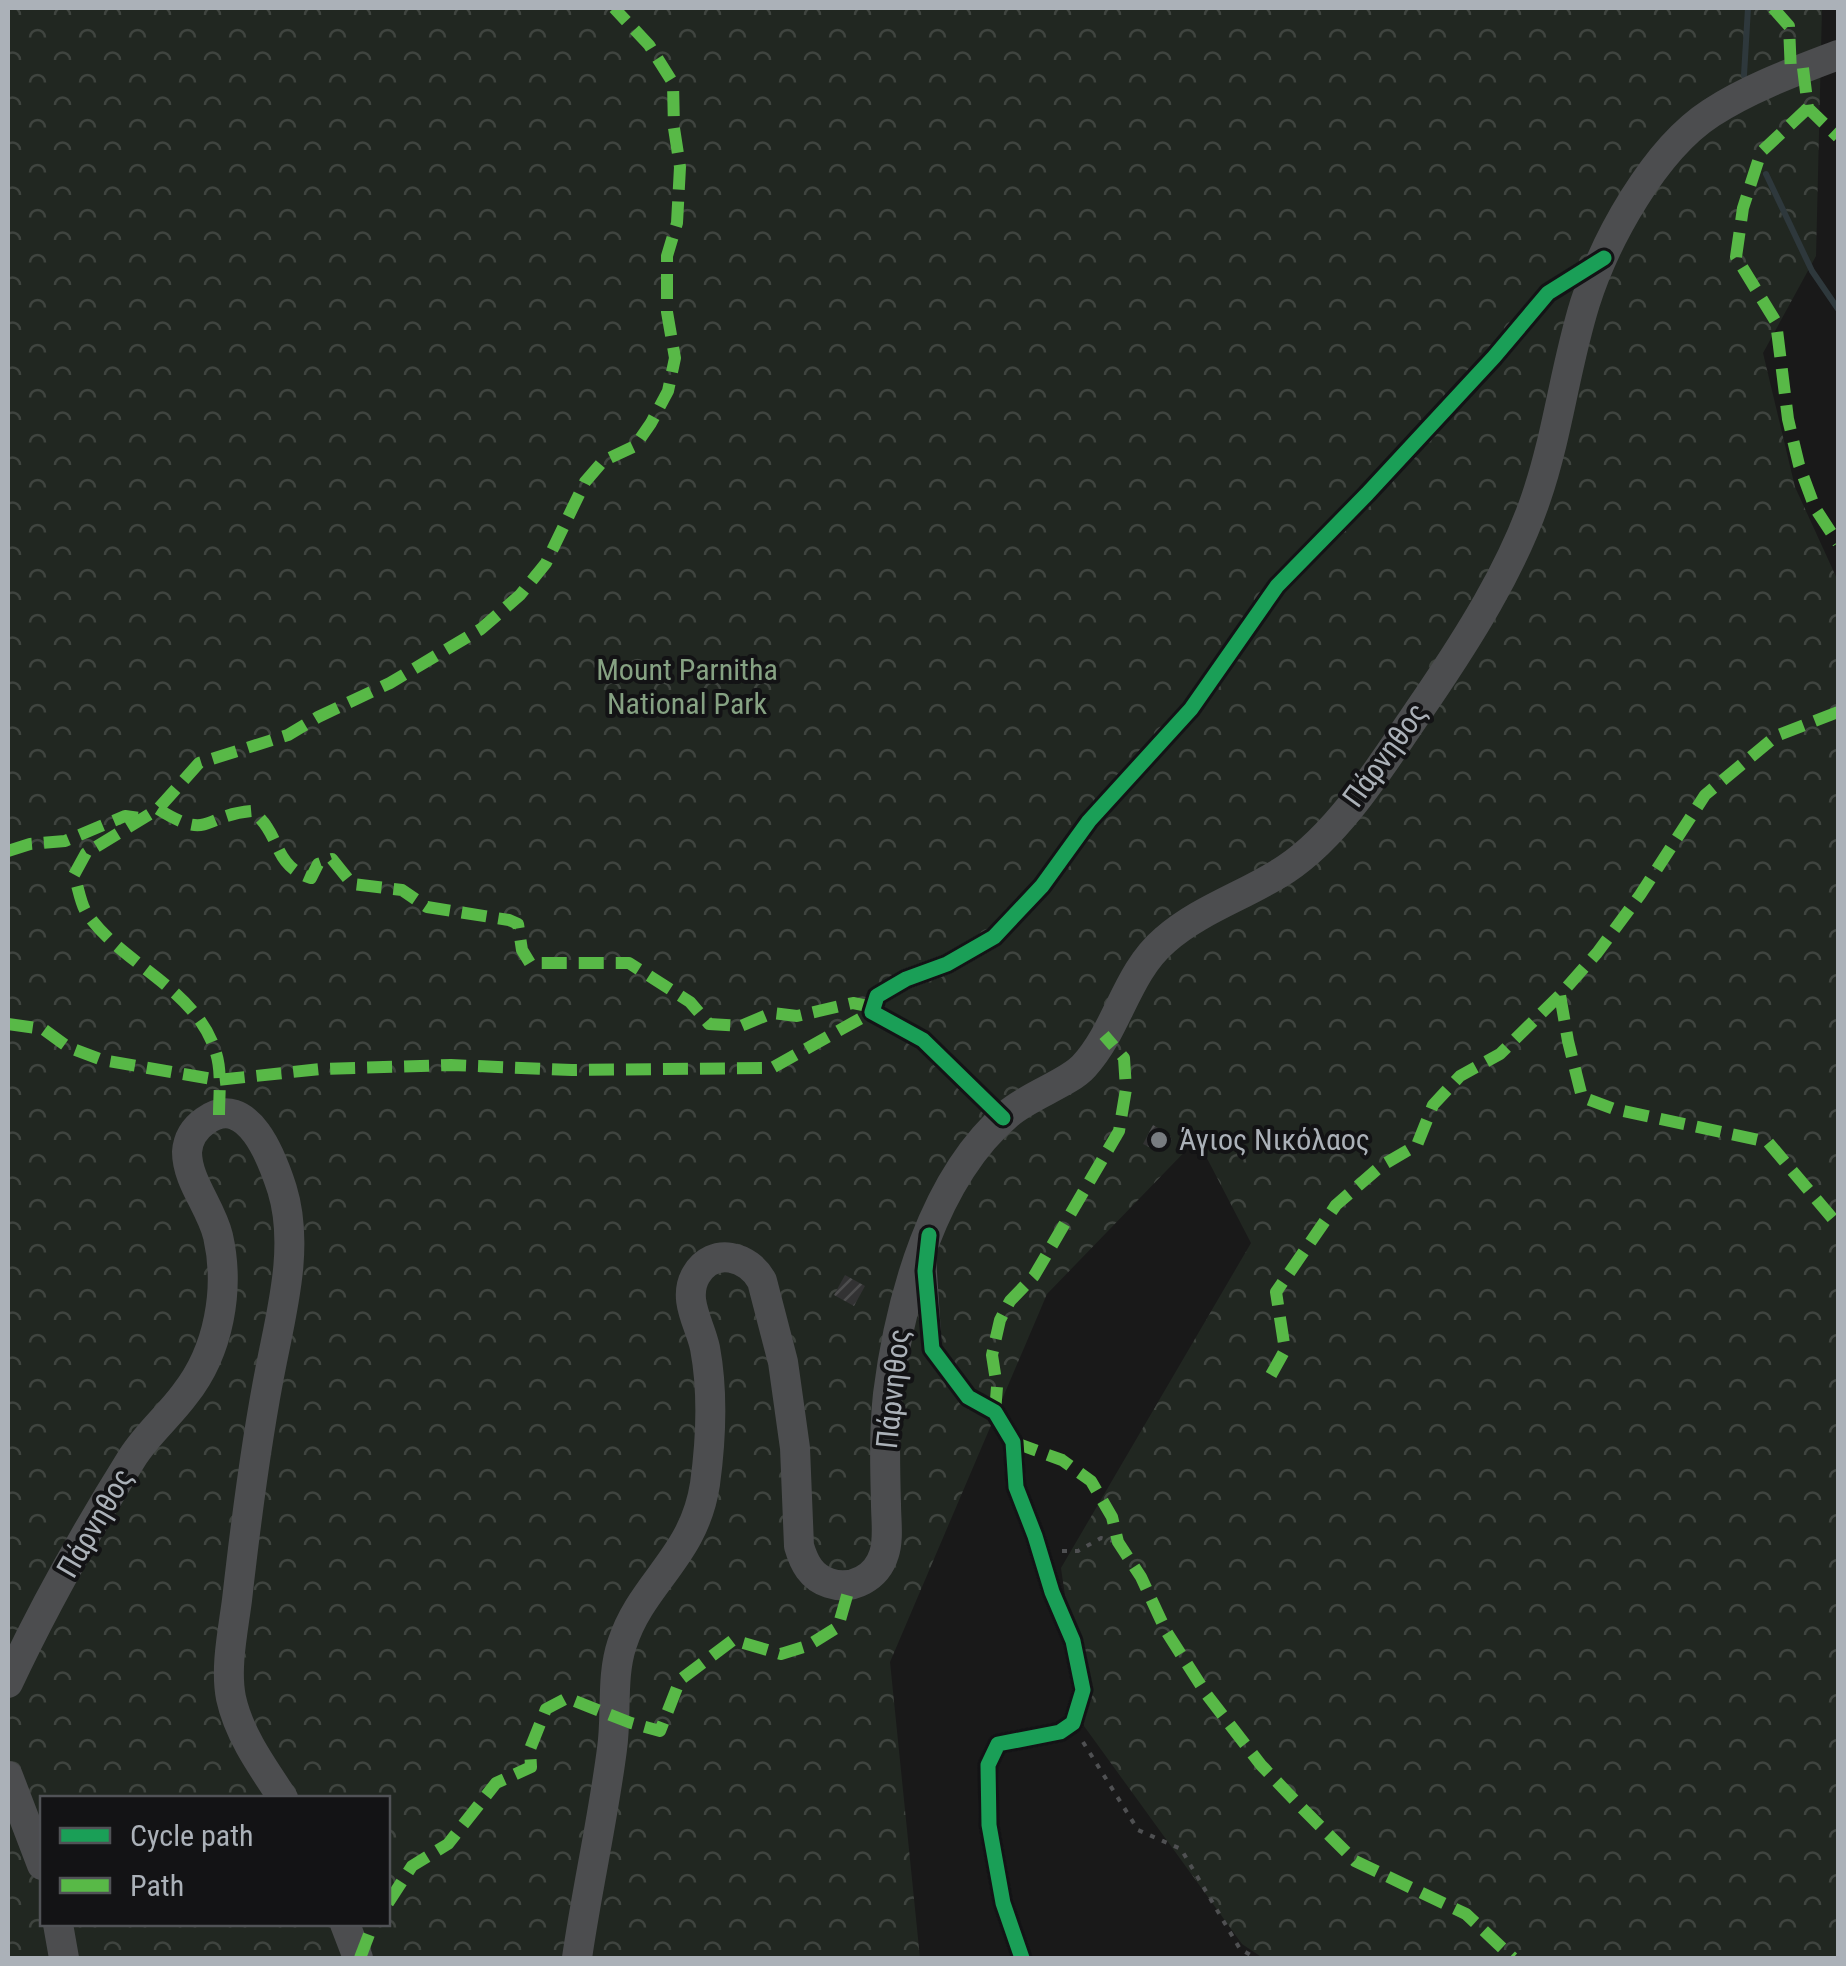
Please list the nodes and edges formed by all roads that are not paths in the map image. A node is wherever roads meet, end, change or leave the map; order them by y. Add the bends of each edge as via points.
1 (1838, 55) edge
2 (1604, 258) junction
3 (1003, 1118) junction
4 (929, 1235) junction
5 (8, 1683) edge
6 (8, 1776) edge
7 (282, 1796) edge
8 (40, 1860) edge
9 (58, 1926) edge
10 (346, 1926) edge
11 (64, 1958) edge
12 (358, 1958) edge
13 (576, 1958) edge
14 (1022, 1958) edge

1 - 2 main road, Πάρνηθος via 1710,114 1646,181
2 - 3 main road, Πάρνηθος via 1586,301 1530,514 1429,695 1320,840 1290,867 1163,941 1082,1070
2 - 3 street via 1548,293 1277,586 1191,709 994,937 877,996 872,1012 924,1040
3 - 4 main road, Πάρνηθος via 972,1154
4 - 13 main road, Πάρνηθος via 907,1286 893,1354 884,1426 883,1559 850,1585 822,1580 803,1560 783,1362 762,1282 736,1258 712,1260 694,1277 690,1302 705,1348 710,1397 705,1483 685,1544 621,1646 612,1750
4 - 14 street via 932,1349 968,1398 995,1412 1013,1442 1016,1487 1073,1641 1083,1690 1073,1723 1060,1732 998,1744 988,1765 989,1824
5 - 7 main road, Πάρνηθος via 132,1457 185,1394 209,1352 221,1307 222,1261 187,1147 192,1132 211,1117 241,1118 268,1150 286,1205 288,1240 252,1469 229,1685 242,1729
6 - 8 main road
9 - 11 main road
10 - 12 main road

